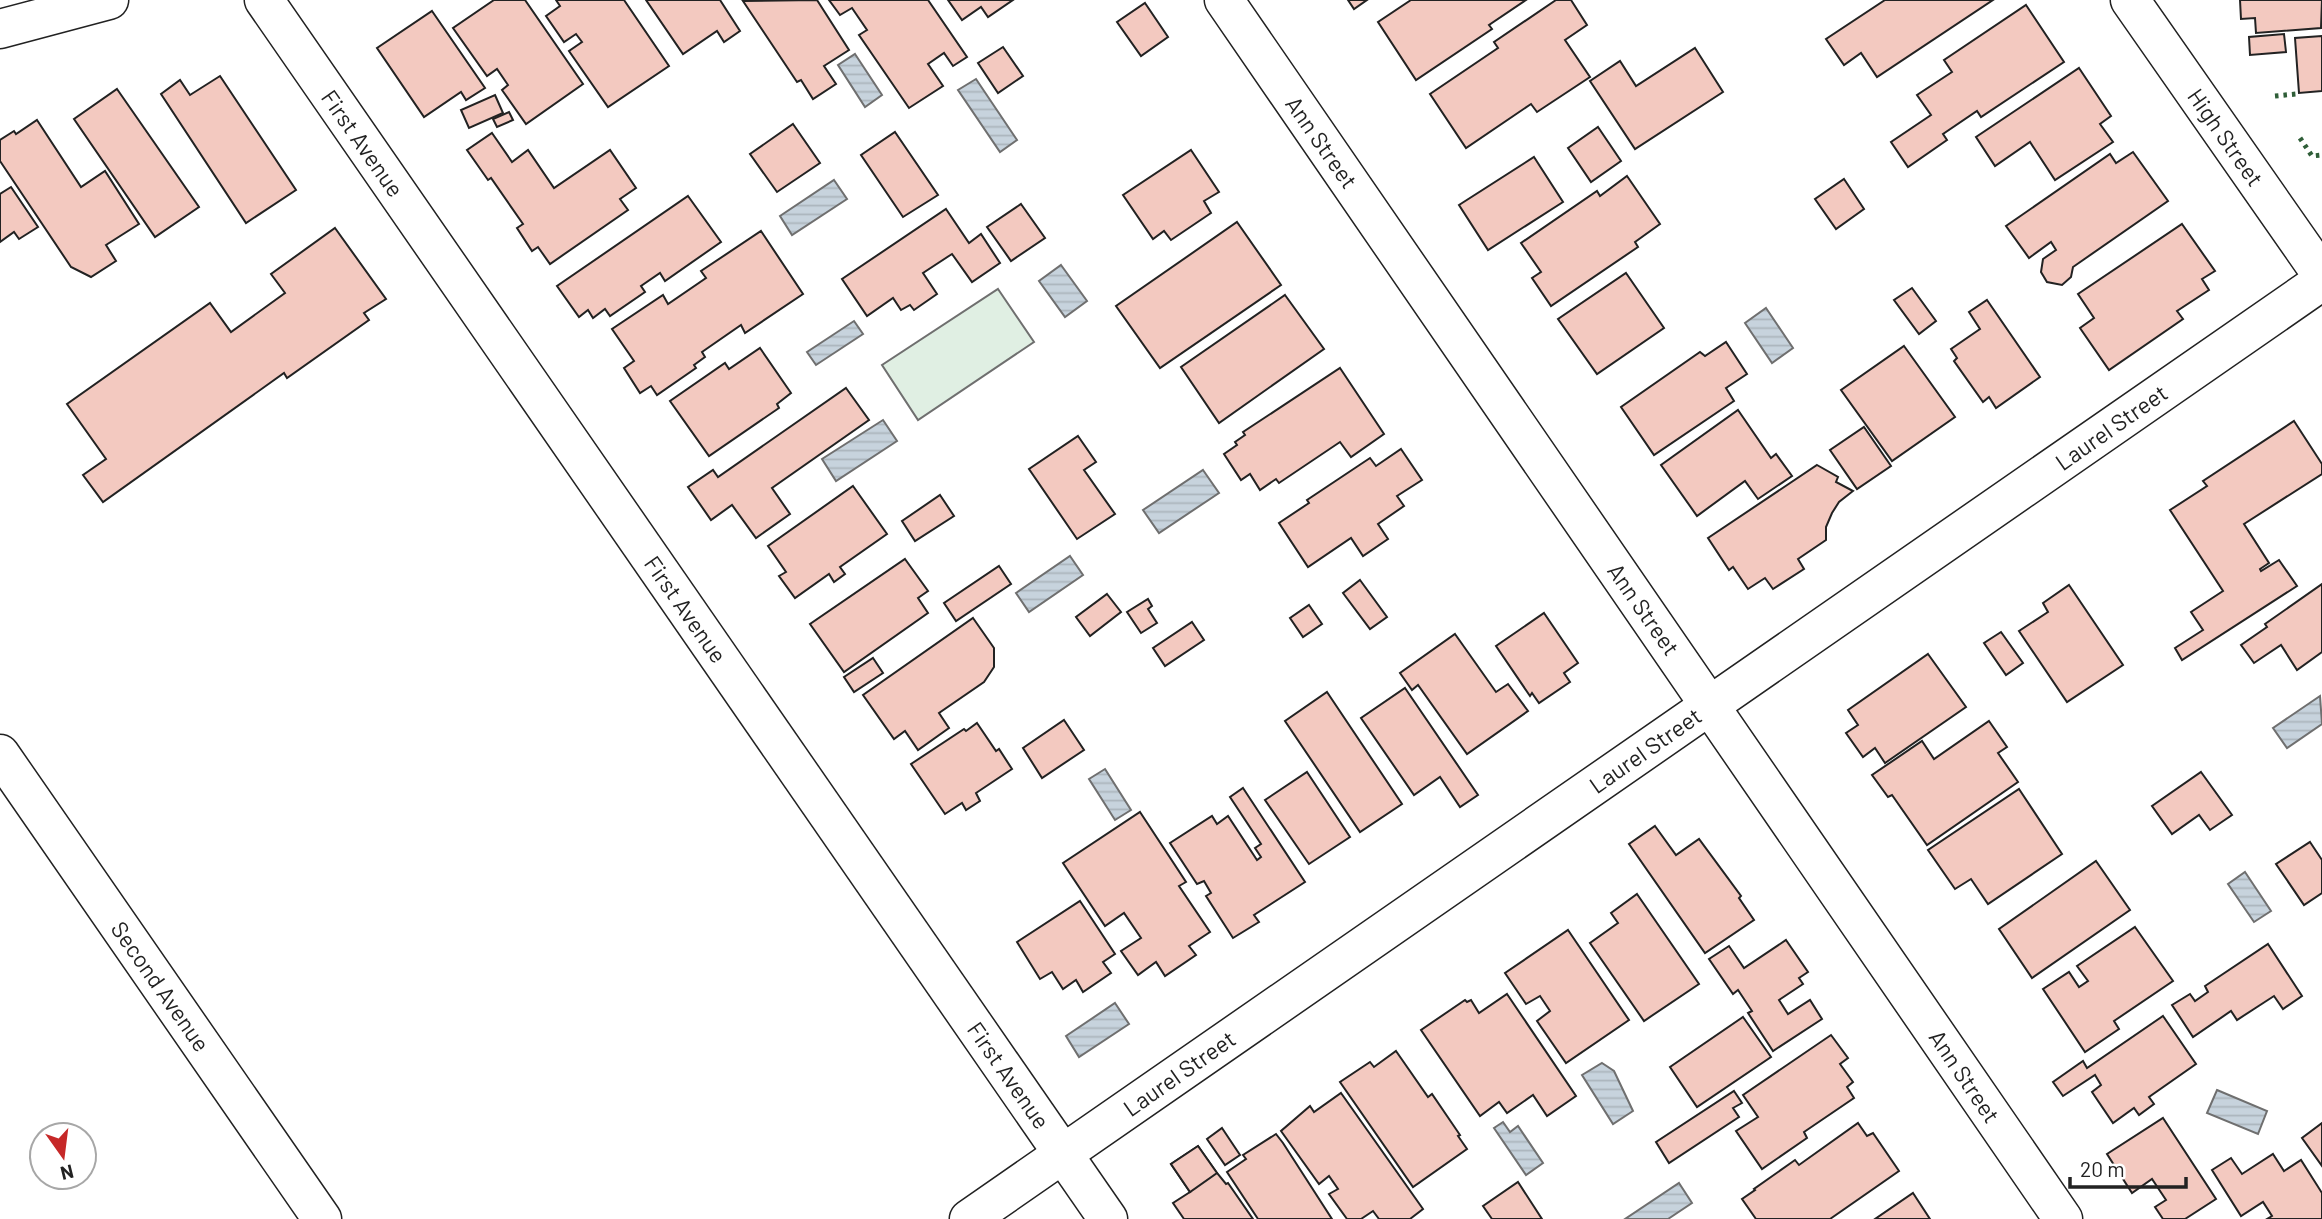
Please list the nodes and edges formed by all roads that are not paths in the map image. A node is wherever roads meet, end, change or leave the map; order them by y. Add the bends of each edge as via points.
1 (109, 0) edge
2 (264, 0) edge
3 (1224, 0) edge
4 (2130, 0) edge
5 (0, 29) edge
6 (2322, 275) edge
7 (2322, 281) edge
8 (1711, 705) junction
9 (0, 754) edge
10 (1063, 1153) junction
11 (322, 1219) edge
12 (969, 1219) edge
13 (1108, 1219) edge
14 (2063, 1219) edge

1 - 5 street
2 - 10 street, First Avenue
3 - 8 street, Ann Street
4 - 6 street, High Street
7 - 8 street, Laurel Street
8 - 10 street, Laurel Street
8 - 14 street, Ann Street
9 - 11 street, Second Avenue
10 - 12 street, Laurel Street
10 - 13 street, First Avenue

